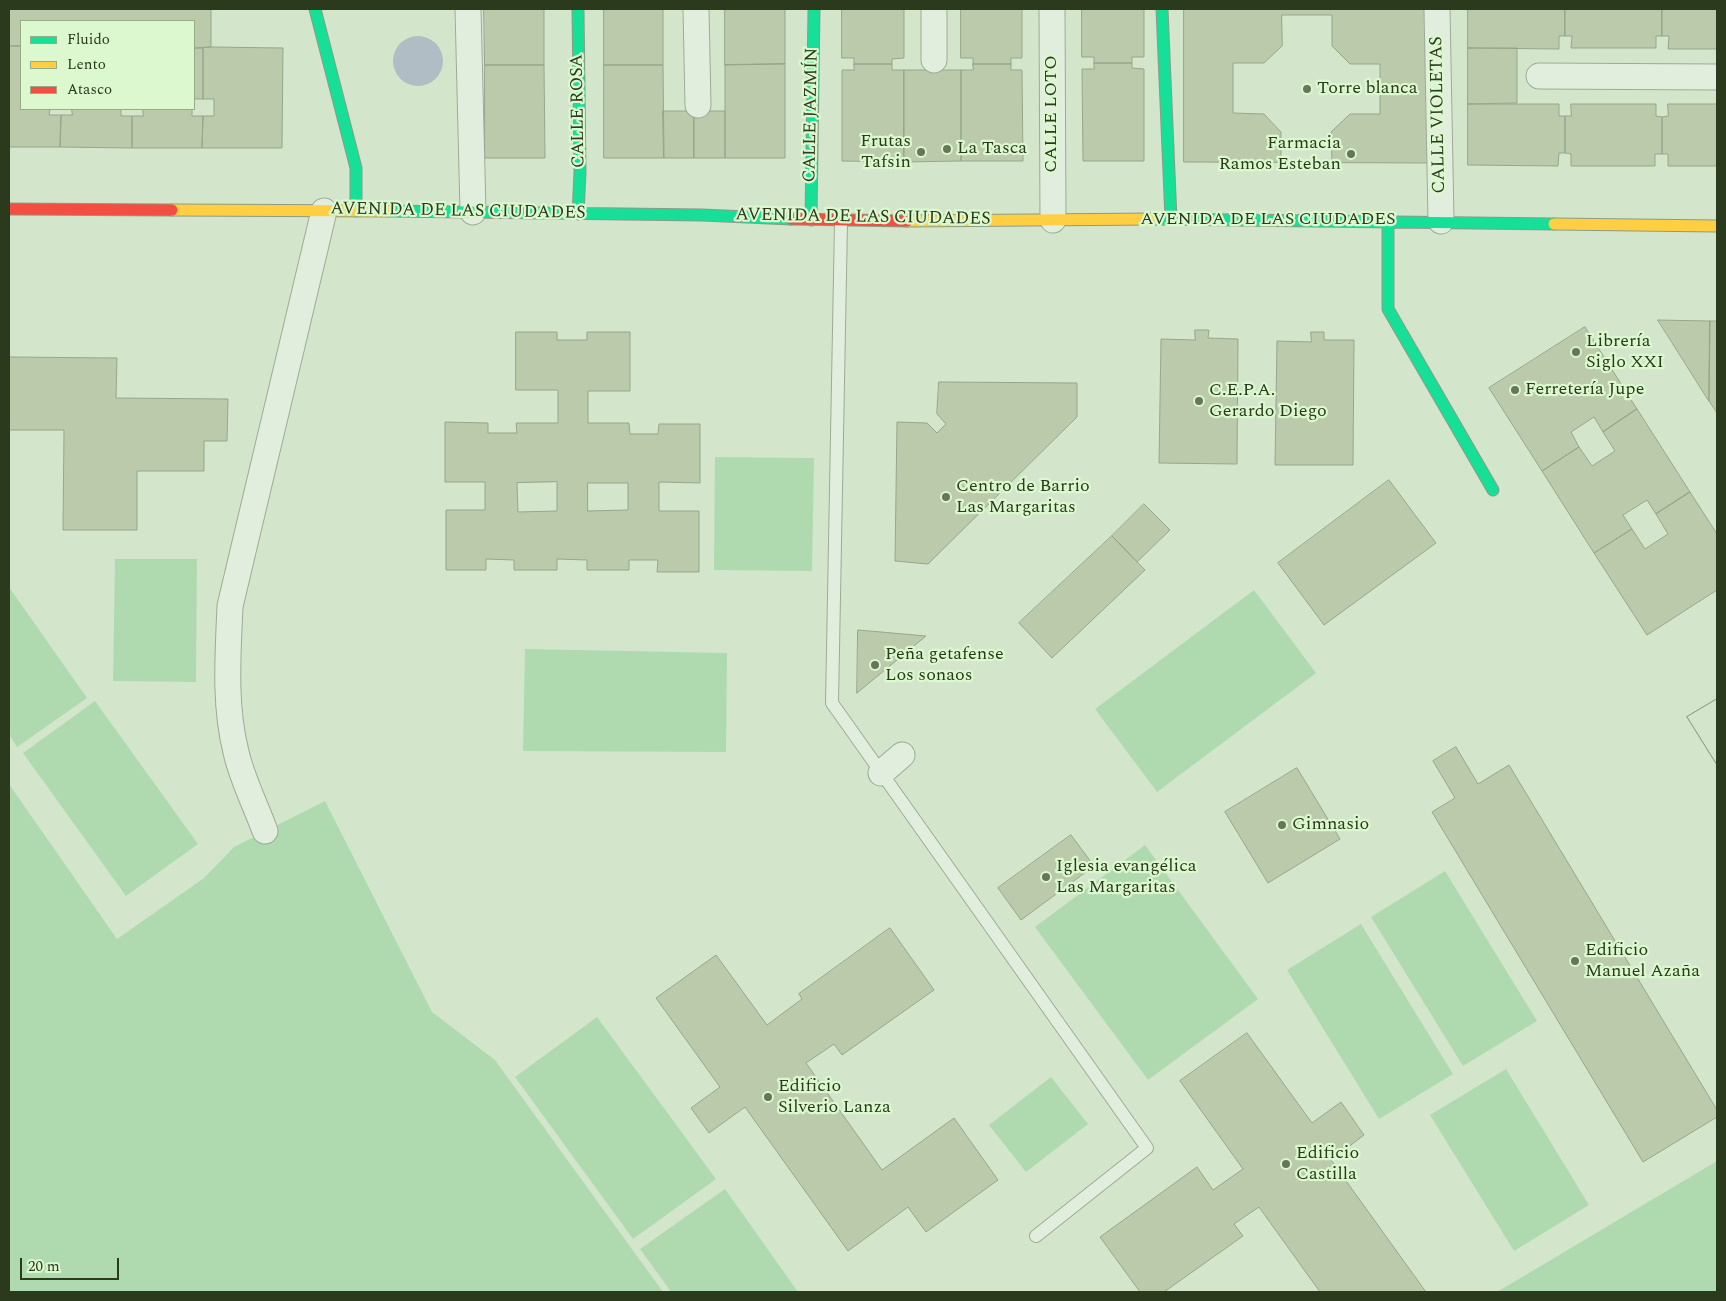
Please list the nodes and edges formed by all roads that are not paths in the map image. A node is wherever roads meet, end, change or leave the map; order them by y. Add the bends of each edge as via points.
1 (315, 9) edge
2 (468, 9) edge
3 (578, 9) edge
4 (696, 9) edge
5 (814, 9) edge
6 (934, 9) edge
7 (1052, 9) edge
8 (1162, 9) edge
9 (1437, 9) edge
10 (934, 60) dead end
11 (1539, 76) dead end
12 (1717, 77) edge
13 (698, 105) dead end
14 (9, 210) edge
15 (356, 210) junction
16 (324, 211) junction
17 (473, 212) junction
18 (578, 214) junction
19 (1171, 219) junction
20 (810, 220) junction
21 (1053, 220) junction
22 (1441, 220) junction
23 (841, 222) junction
24 (1388, 222) junction
25 (1717, 226) edge
26 (1493, 490) dead end
27 (902, 755) dead end
28 (881, 773) junction
29 (265, 832) dead end
30 (1036, 1236) dead end

1 - 15 street via 356,168
2 - 17 street
3 - 18 street, CALLE ROSA
4 - 13 street
5 - 20 street, CALLE JAZMÍN
6 - 10 street
7 - 21 street, CALLE LOTO
8 - 19 street
9 - 22 street, CALLE VIOLETAS
11 - 12 street
14 - 16 street, AVENIDA DE LAS CIUDADES
15 - 16 street, AVENIDA DE LAS CIUDADES
15 - 17 street, AVENIDA DE LAS CIUDADES
16 - 29 street via 230,606 228,710 236,753
17 - 18 street, AVENIDA DE LAS CIUDADES
18 - 20 street, AVENIDA DE LAS CIUDADES
19 - 21 street, AVENIDA DE LAS CIUDADES
19 - 24 street, AVENIDA DE LAS CIUDADES
20 - 23 street, AVENIDA DE LAS CIUDADES
21 - 23 street, AVENIDA DE LAS CIUDADES
22 - 24 street, AVENIDA DE LAS CIUDADES
22 - 25 street, AVENIDA DE LAS CIUDADES
23 - 28 lane via 832,704
24 - 26 street via 1388,309
27 - 28 street
28 - 30 lane via 1147,1148

